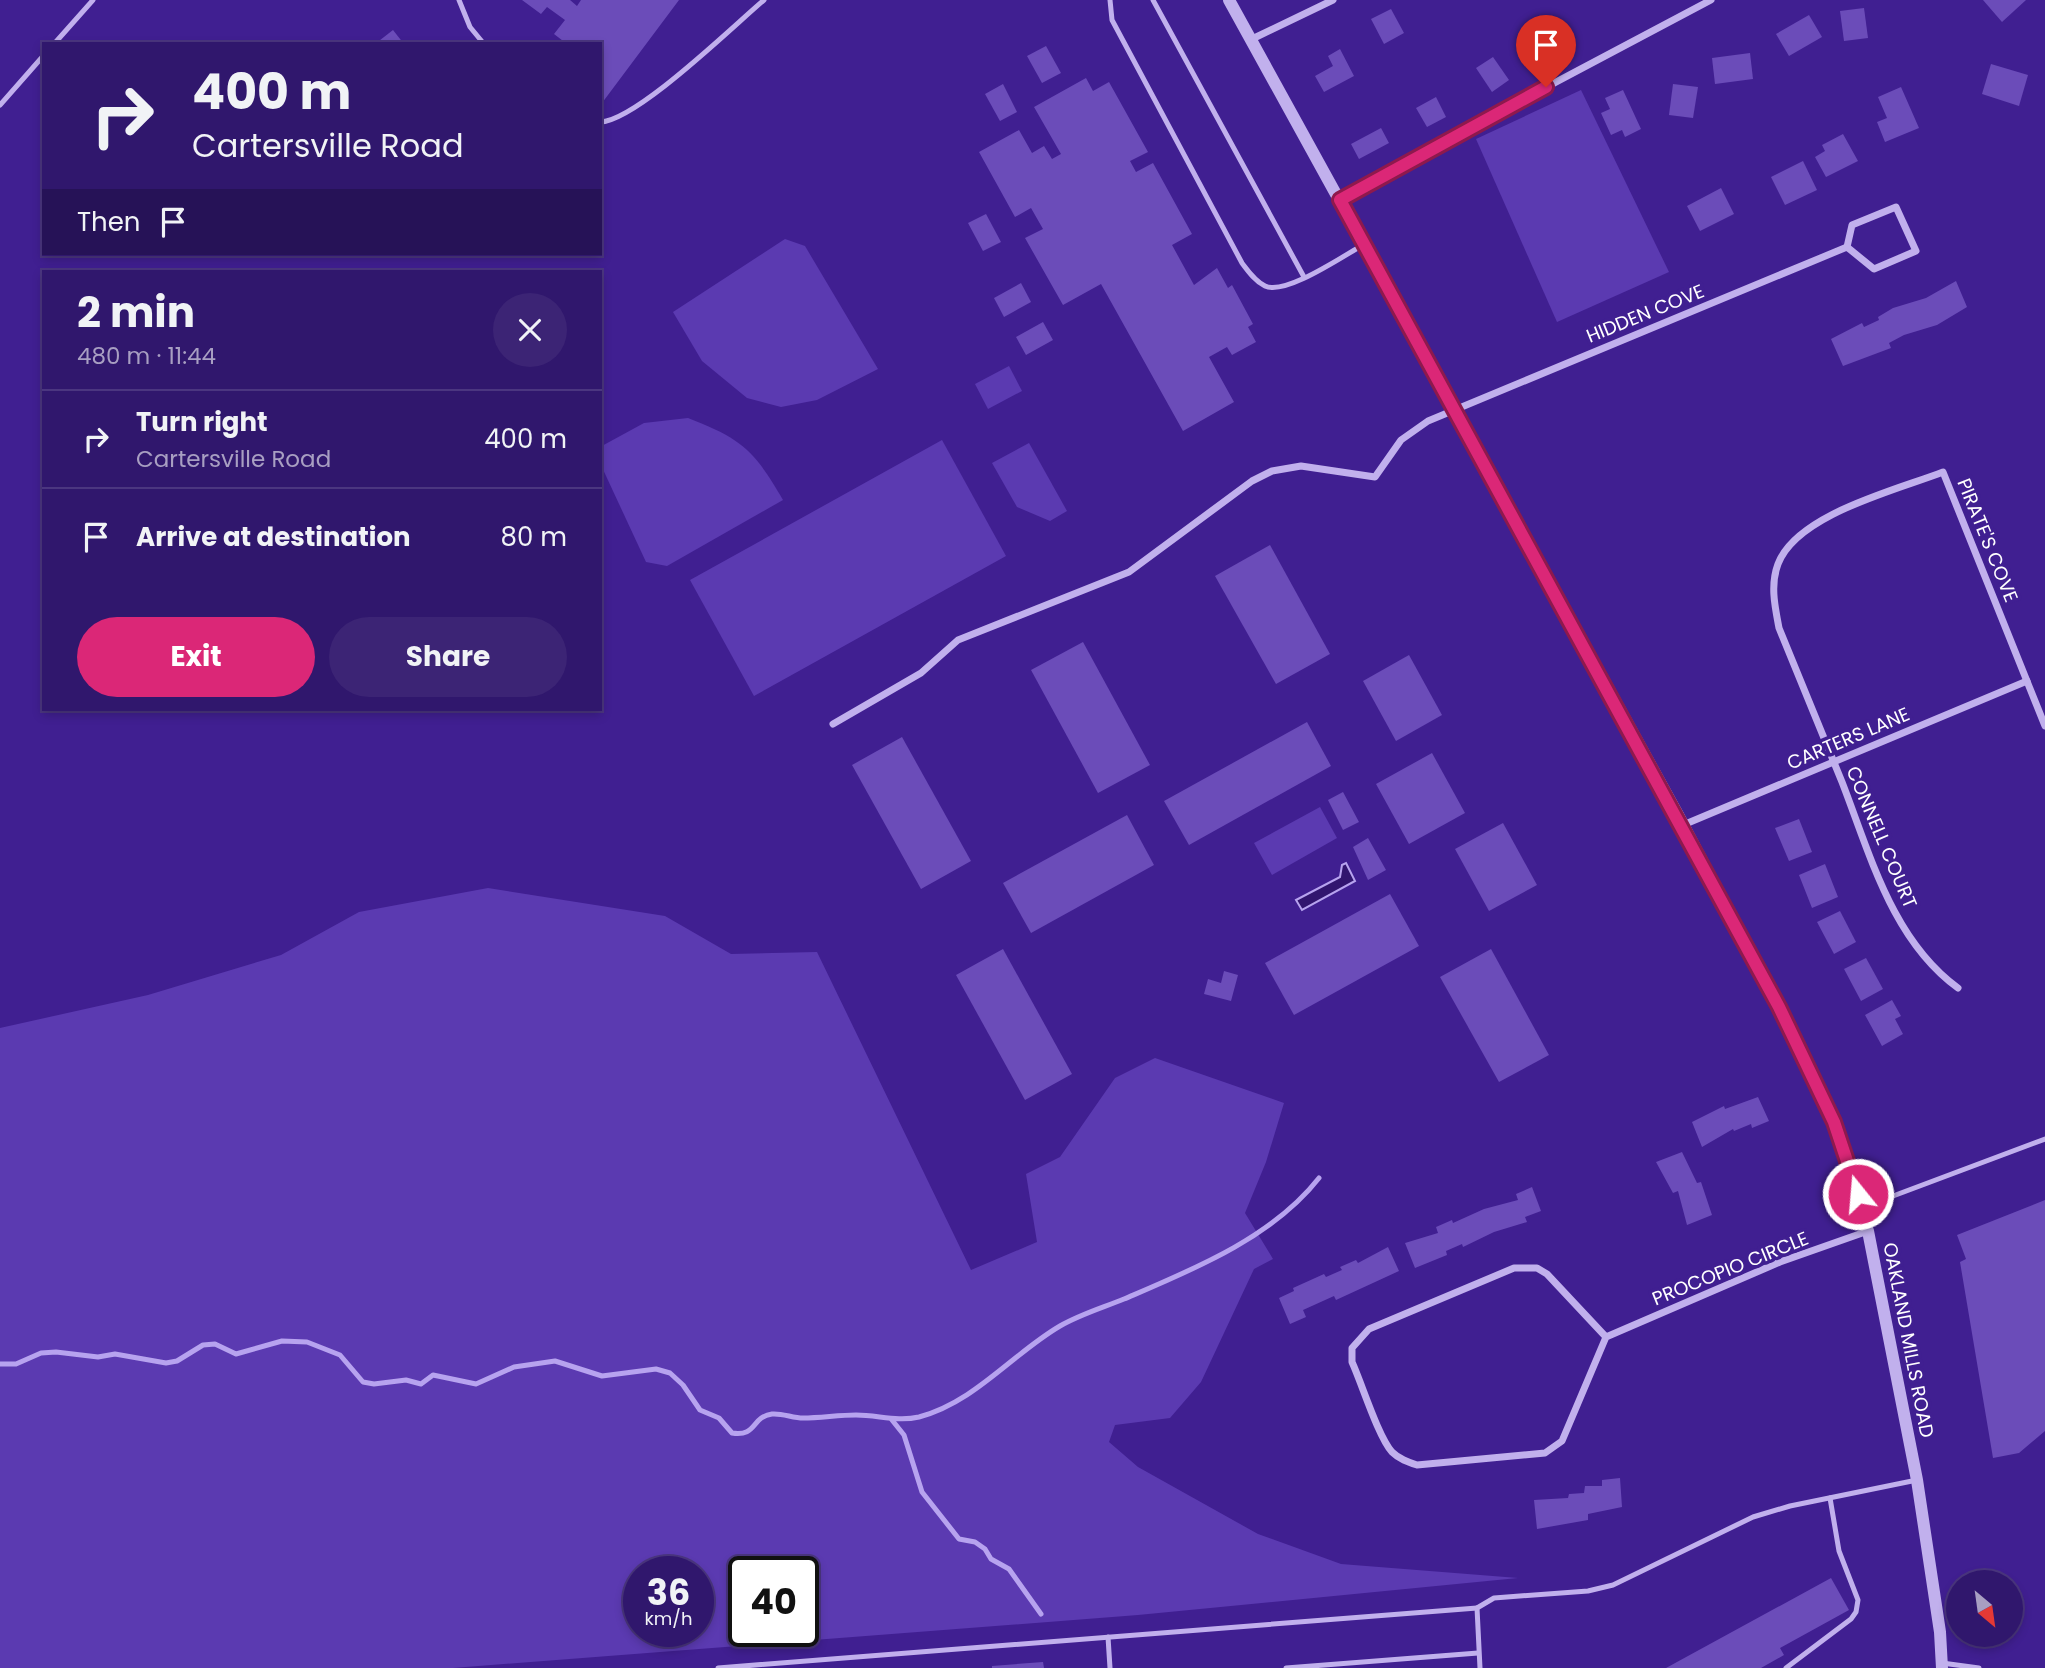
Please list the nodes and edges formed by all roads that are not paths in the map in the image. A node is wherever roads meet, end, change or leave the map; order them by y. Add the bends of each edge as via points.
1 (93, 0) edge
2 (459, 0) edge
3 (764, 0) edge
4 (1111, 0) edge
5 (1153, 0) edge
6 (1229, 0) edge
7 (1333, 0) edge
8 (1711, 0) edge
9 (1252, 39) junction
10 (56, 42) edge
11 (482, 42) edge
12 (42, 57) edge
13 (0, 105) edge
14 (602, 122) edge
15 (1340, 200) junction
16 (1363, 245) junction
17 (1847, 247) junction
18 (1304, 278) junction
19 (1456, 408) junction
20 (2026, 681) junction
21 (833, 724) dead end
22 (2045, 726) edge
23 (1833, 761) junction
24 (1682, 826) junction
25 (1958, 988) dead end
26 (2045, 1139) edge
27 (1861, 1208) junction
28 (1868, 1231) junction
29 (1606, 1337) junction
30 (1917, 1480) junction
31 (1830, 1498) junction
32 (1477, 1608) junction
33 (1108, 1637) junction
34 (1478, 1653) junction
35 (1942, 1666) edge
36 (718, 1668) edge
37 (1110, 1668) edge
38 (1286, 1668) edge
39 (1480, 1668) edge
40 (1786, 1668) edge
41 (1979, 1668) edge

1 - 10 lane
2 - 11 lane via 470,27
3 - 14 lane via 636,108
4 - 18 lane via 1112,20 1242,263 1266,287 1282,288
5 - 18 lane
6 - 9 street, OAKLAND MILLS ROAD
7 - 9 street
8 - 15 street
9 - 15 street, OAKLAND MILLS ROAD
12 - 13 lane
15 - 16 street, OAKLAND MILLS ROAD
16 - 18 lane
16 - 19 street, OAKLAND MILLS ROAD
17 - 17 street via 1852,225 1896,207 1916,251 1874,269
17 - 19 street, HIDDEN COVE
19 - 21 street, HIDDEN COVE via 1401,440 1375,477 1301,466 1272,471 1251,481 1129,572 958,640 920,673
19 - 24 street, OAKLAND MILLS ROAD
20 - 22 street
20 - 23 street, CARTERS LANE
20 - 23 street, PIRATE'S COVE via 1943,472 1828,517 1786,550 1774,585 1779,628
23 - 24 street, CARTERS LANE
23 - 25 street, CONNELL COURT via 1904,929 1938,974
24 - 27 street, OAKLAND MILLS ROAD via 1812,1071 1834,1122
26 - 27 lane
27 - 28 street, OAKLAND MILLS ROAD
28 - 29 street, PROCOPIO CIRCLE via 1780,1262
28 - 30 street, OAKLAND MILLS ROAD
29 - 29 street via 1562,1441 1545,1453 1417,1465 1404,1461 1385,1439 1352,1362 1352,1349 1369,1329 1514,1268 1537,1268 1547,1274
30 - 31 lane
30 - 35 street, OAKLAND MILLS ROAD
31 - 32 lane via 1753,1517 1613,1585 1494,1598
31 - 40 lane via 1839,1550 1858,1600 1856,1612
32 - 33 lane
32 - 34 lane
33 - 36 lane
33 - 37 lane
34 - 38 lane
34 - 39 lane
35 - 41 lane

